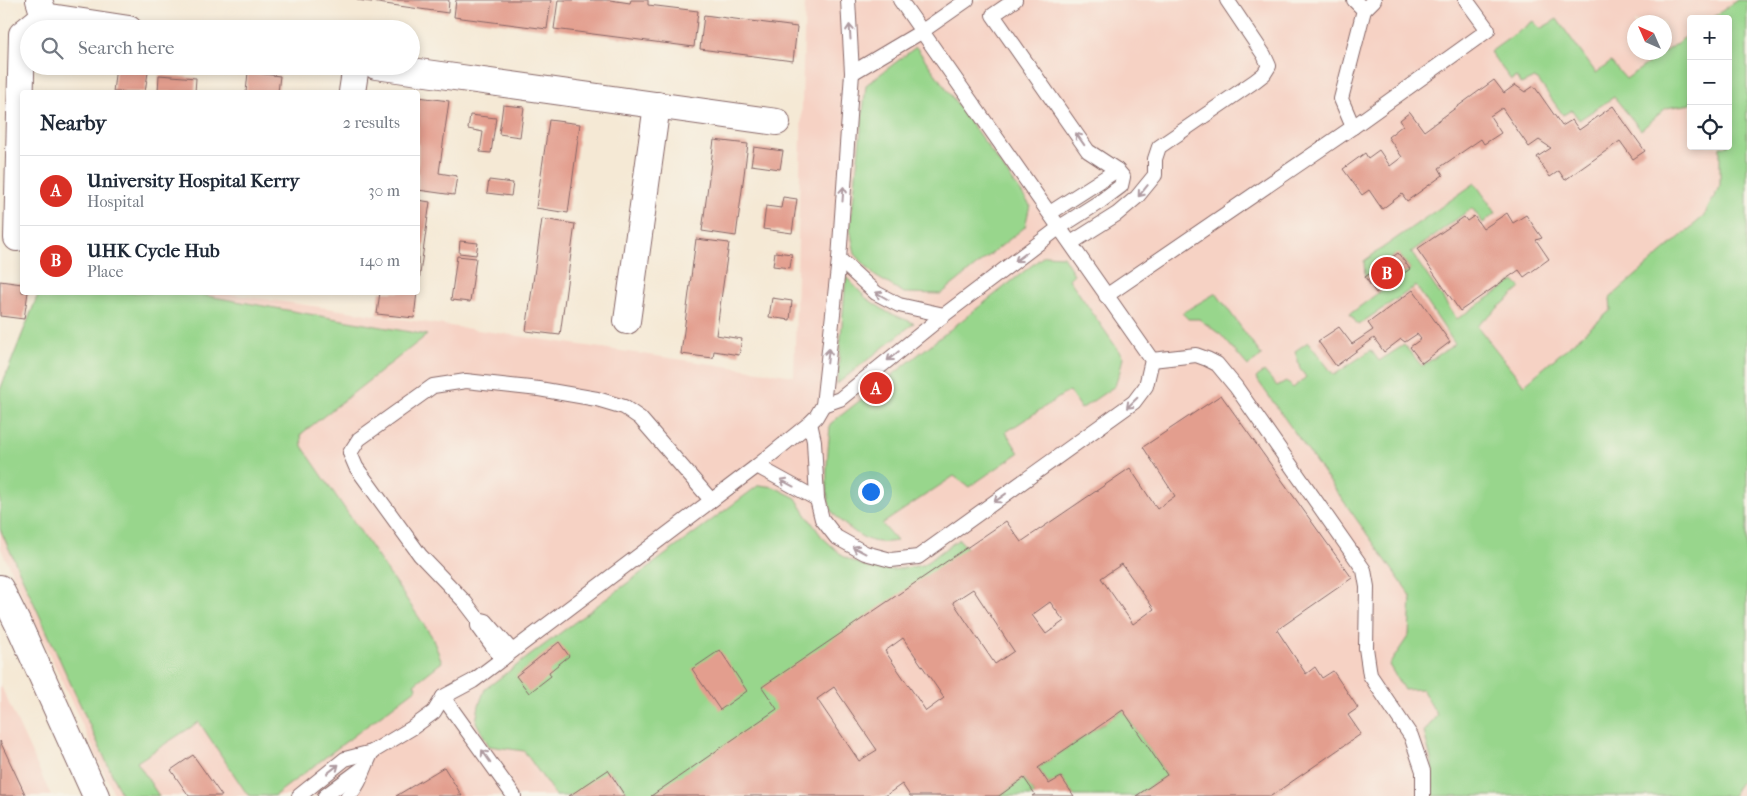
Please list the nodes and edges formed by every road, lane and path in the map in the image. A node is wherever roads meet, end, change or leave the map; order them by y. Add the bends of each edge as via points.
1 (848, 0) edge
2 (900, 0) edge
3 (967, 0) edge
4 (1014, 0) edge
5 (1227, 0) edge
6 (1466, 0) edge
7 (1364, 3) edge
8 (42, 8) edge
9 (33, 20) edge
10 (92, 20) edge
11 (921, 32) junction
12 (420, 72) edge
13 (852, 74) junction
14 (21, 75) edge
15 (355, 75) edge
16 (21, 90) edge
17 (352, 90) edge
18 (657, 105) junction
19 (20, 116) edge
20 (777, 122) dead end
21 (1353, 127) junction
22 (1117, 170) junction
23 (1050, 213) junction
24 (1060, 227) junction
25 (17, 238) dead end
26 (1070, 243) junction
27 (839, 260) junction
28 (1106, 296) junction
29 (944, 315) junction
30 (627, 321) dead end
31 (1152, 360) junction
32 (823, 405) junction
33 (810, 423) junction
34 (757, 466) junction
35 (817, 499) junction
36 (711, 500) junction
37 (0, 588) edge
38 (507, 655) junction
39 (443, 697) junction
40 (372, 752) junction
41 (364, 767) junction
42 (96, 796) edge
43 (299, 796) edge
44 (325, 796) edge
45 (348, 796) edge
46 (514, 796) edge
47 (1423, 796) edge

13 -> 1 lane
2 - 11 lane
3 - 11 lane
22 -> 4 lane via 1088,150 993,15
5 -> 26 lane via 1270,66 1255,81 1159,147 1154,159 1155,175 1137,197
6 - 21 lane via 1488,30
7 - 21 lane via 1341,99
8 - 9 street
8 - 10 street
11 - 13 lane
11 - 23 lane
12 - 18 street
27 -> 13 lane
14 - 16 street
15 - 17 street
18 - 20 street
18 - 30 street
19 - 25 street
21 - 28 lane
22 - 23 lane
22 - 24 lane via 1123,177 1121,186
23 - 24 lane
24 - 26 lane
24 -> 29 lane
26 - 28 lane
29 -> 27 lane via 899,305 876,292
32 -> 27 lane
28 - 31 lane
29 -> 32 lane via 840,399
31 -> 35 lane via 1146,386 1134,402 918,557 890,560 865,553 836,537 822,519
31 - 47 lane via 1196,355 1218,364 1364,570 1370,675 1411,736 1423,771
32 - 33 lane
33 - 34 lane
33 - 35 lane
35 -> 34 lane
34 - 36 lane
36 - 38 lane
36 - 38 lane via 640,418 624,407 597,399 466,381 433,386 359,439 350,453 356,467 420,555 478,619 486,621
37 - 42 street
38 - 39 lane via 473,682
39 - 40 lane via 434,712
46 -> 39 lane
40 - 41 lane
43 -> 40 lane via 345,759
41 - 44 lane
41 - 45 lane via 360,781

